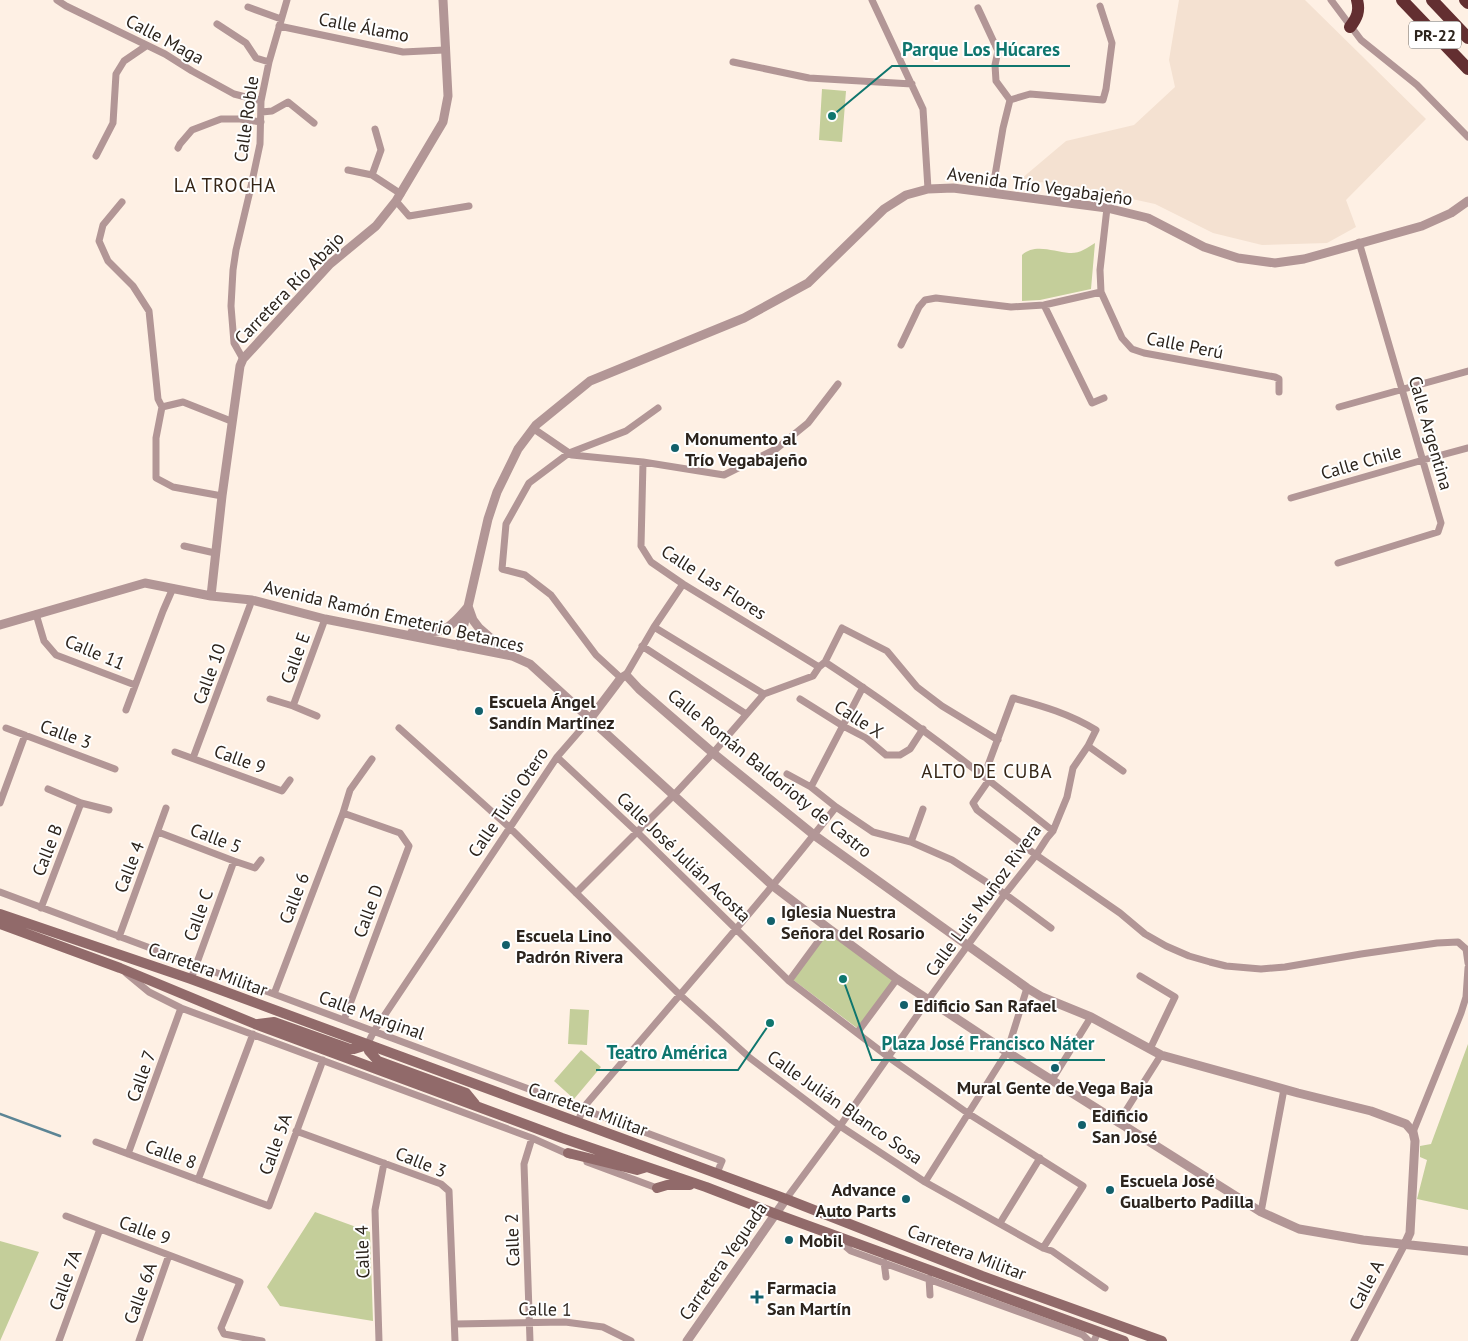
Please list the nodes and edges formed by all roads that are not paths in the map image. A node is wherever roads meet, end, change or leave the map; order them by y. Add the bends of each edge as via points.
1 (57, 0) edge
2 (287, 0) edge
3 (443, 0) edge
4 (872, 0) edge
5 (1331, 0) edge
6 (1357, 0) edge
7 (1402, 0) edge
8 (1432, 0) edge
9 (1465, 0) edge
10 (1468, 3) edge
11 (1100, 6) dead end
12 (248, 7) dead end
13 (978, 8) dead end
14 (280, 22) junction
15 (217, 24) dead end
16 (1350, 27) junction
17 (1468, 38) edge
18 (146, 46) junction
19 (444, 50) junction
20 (269, 62) junction
21 (733, 62) dead end
22 (1468, 69) edge
23 (912, 84) junction
24 (1010, 100) junction
25 (262, 101) junction
26 (262, 112) junction
27 (261, 122) junction
28 (314, 123) dead end
29 (375, 128) dead end
30 (1468, 137) edge
31 (178, 148) dead end
32 (96, 156) dead end
33 (348, 170) dead end
34 (372, 175) junction
35 (928, 189) junction
36 (992, 193) junction
37 (398, 198) junction
38 (1468, 201) edge
39 (122, 202) dead end
40 (469, 206) dead end
41 (1107, 208) junction
42 (1359, 242) junction
43 (1101, 292) junction
44 (1044, 305) junction
45 (901, 345) dead end
46 (243, 359) junction
47 (1468, 371) edge
48 (838, 384) dead end
49 (1403, 390) junction
50 (1279, 392) dead end
51 (1104, 398) dead end
52 (162, 407) junction
53 (1339, 407) dead end
54 (658, 408) dead end
55 (232, 421) junction
56 (534, 429) junction
57 (1468, 448) edge
58 (569, 454) junction
59 (1423, 460) junction
60 (643, 462) junction
61 (222, 496) junction
62 (1291, 498) dead end
63 (184, 546) dead end
64 (215, 553) junction
65 (1338, 564) dead end
66 (683, 584) junction
67 (173, 588) junction
68 (210, 596) junction
69 (252, 600) junction
70 (468, 606) junction
71 (36, 614) junction
72 (325, 619) junction
73 (0, 625) edge
74 (654, 627) junction
75 (387, 631) junction
76 (459, 646) junction
77 (642, 646) junction
78 (512, 656) junction
79 (822, 665) junction
80 (624, 677) junction
81 (135, 685) junction
82 (863, 687) junction
83 (764, 694) junction
84 (270, 699) dead end
85 (800, 699) dead end
86 (293, 706) junction
87 (126, 710) dead end
88 (746, 714) junction
89 (317, 716) dead end
90 (590, 719) junction
91 (843, 726) junction
92 (6, 728) dead end
93 (399, 728) dead end
94 (923, 729) junction
95 (25, 735) junction
96 (998, 740) junction
97 (1088, 746) junction
98 (175, 752) dead end
99 (713, 753) junction
100 (557, 757) junction
101 (193, 758) junction
102 (372, 760) dead end
103 (115, 768) dead end
104 (1123, 771) dead end
105 (787, 774) dead end
106 (986, 778) junction
107 (290, 780) dead end
108 (811, 787) junction
109 (48, 789) dead end
110 (674, 795) junction
111 (0, 803) edge
112 (81, 803) junction
113 (166, 808) dead end
114 (836, 808) junction
115 (923, 809) dead end
116 (109, 810) dead end
117 (343, 813) junction
118 (510, 828) junction
119 (158, 832) junction
120 (637, 832) junction
121 (1053, 832) junction
122 (814, 835) junction
123 (911, 842) junction
124 (1036, 855) junction
125 (261, 860) dead end
126 (234, 862) junction
127 (773, 886) junction
128 (0, 892) edge
129 (576, 893) junction
130 (1005, 894) junction
131 (41, 908) junction
132 (0, 914) edge
133 (0, 924) edge
134 (828, 928) junction
135 (1051, 928) dead end
136 (737, 929) junction
137 (119, 937) junction
138 (968, 945) junction
139 (1468, 963) edge
140 (196, 966) junction
141 (120, 968) junction
142 (1468, 968) edge
143 (1140, 976) dead end
144 (191, 979) junction
145 (897, 979) junction
146 (789, 981) junction
147 (1027, 988) junction
148 (274, 994) junction
149 (680, 994) junction
150 (928, 1000) junction
151 (181, 1008) junction
152 (1091, 1018) junction
153 (344, 1020) junction
154 (254, 1029) junction
155 (374, 1032) junction
156 (857, 1033) junction
157 (367, 1045) junction
158 (1150, 1049) junction
159 (1007, 1052) junction
160 (1161, 1055) junction
161 (888, 1056) junction
162 (323, 1060) junction
163 (1052, 1080) junction
164 (1284, 1089) junction
165 (475, 1104) junction
166 (583, 1108) junction
167 (969, 1114) junction
168 (578, 1122) junction
169 (1118, 1123) junction
170 (840, 1126) junction
171 (296, 1131) junction
172 (1413, 1132) junction
173 (532, 1138) junction
174 (96, 1142) dead end
175 (128, 1154) junction
176 (568, 1154) junction
177 (1040, 1158) junction
178 (384, 1164) junction
179 (648, 1167) junction
180 (717, 1173) junction
181 (198, 1180) junction
182 (925, 1182) junction
183 (706, 1187) junction
184 (657, 1188) joint
185 (236, 1194) joint
186 (786, 1199) junction
187 (1261, 1212) junction
188 (776, 1214) junction
189 (66, 1216) dead end
190 (1000, 1224) junction
191 (100, 1229) junction
192 (840, 1237) junction
193 (1405, 1244) junction
194 (1043, 1248) junction
195 (1468, 1251) edge
196 (169, 1255) junction
197 (884, 1262) junction
198 (886, 1276) dead end
199 (929, 1278) junction
200 (1106, 1288) dead end
201 (930, 1295) dead end
202 (529, 1323) junction
203 (455, 1324) junction
204 (1096, 1336) edge
205 (59, 1341) edge
206 (139, 1341) edge
207 (262, 1341) edge
208 (380, 1341) edge
209 (455, 1341) edge
210 (530, 1341) edge
211 (631, 1341) edge
212 (686, 1341) edge
213 (1090, 1341) edge
214 (1124, 1341) edge
215 (1162, 1341) edge
216 (1354, 1341) edge

1 - 18 street, Calle Maga
2 - 14 street, Calle Roble
3 - 19 street, Carretera Río Abajo
4 - 23 street
5 - 16 street
6 - 16 highway via 1359,10
7 - 22 highway, PR-22
8 - 17 highway, PR-22
9 - 10 highway
11 - 24 street via 1112,43 1103,100 1030,94
12 - 14 street, Calle Álamo
13 - 24 street via 998,51 996,81
14 - 19 street, Calle Álamo via 403,52
14 - 20 street, Calle Roble
15 - 20 street via 246,43 256,58
16 - 30 street via 1360,40 1417,85
18 - 25 street, Calle Maga via 234,94
18 - 32 street via 124,61 116,74 113,123
19 - 37 street, Carretera Río Abajo via 448,96 444,122
20 - 25 street, Calle Roble
21 - 23 street via 809,78
23 - 35 street via 923,109
24 - 36 street via 1002,128
25 - 26 street, Calle Roble
26 - 27 street, Calle Roble
26 - 28 street via 272,111 288,102
27 - 31 street via 220,120 192,130
27 - 46 street, Calle Roble via 258,153 232,270 234,343
29 - 34 street via 381,150
33 - 34 street
34 - 37 street
35 - 36 street, Avenida Trío Vegabajeño via 953,188
35 - 56 street, Avenida Trío Vegabajeño via 906,195 884,209 808,283 744,318 590,381
36 - 41 street, Avenida Trío Vegabajeño
37 - 40 street via 409,216
37 - 46 street, Carretera Río Abajo via 376,226 330,264
38 - 42 street, Avenida Trío Vegabajeño via 1422,226
39 - 52 street via 104,225 99,241 108,261 133,286 149,311 158,400
41 - 42 street, Avenida Trío Vegabajeño via 1148,218 1204,247 1238,258 1275,263 1304,259
41 - 43 street, Calle Perú via 1100,270
42 - 49 street, Calle Argentina
43 - 44 street
43 - 50 street, Calle Perú via 1122,338 1132,349 1275,377 1279,379
44 - 45 street via 1011,307 936,298 925,300
44 - 51 street via 1092,403
46 - 55 street, Carretera Río Abajo
47 - 49 street
48 - 60 street via 808,423 776,450 724,475
49 - 53 street
49 - 59 street, Calle Argentina
52 - 55 street via 183,402
52 - 61 street via 156,438 156,478 173,487
54 - 58 street via 626,431
55 - 61 street, Carretera Río Abajo
56 - 58 street
56 - 70 street, Avenida Trío Vegabajeño via 518,449 497,492
57 - 59 street, Calle Chile
58 - 60 street
58 - 80 street via 529,483 506,524 502,569 525,575 551,595 596,655
59 - 62 street, Calle Chile
59 - 65 street, Calle Argentina via 1441,523 1438,532
60 - 66 street, Calle Las Flores via 641,546 651,562
61 - 64 street, Carretera Río Abajo
63 - 64 street
64 - 68 street, Carretera Río Abajo
66 - 74 street, Calle Tulio Otero
66 - 79 street, Calle Las Flores
67 - 68 street, Avenida Ramón Emeterio Betances
67 - 71 street, Avenida Ramón Emeterio Betances via 145,583
67 - 81 street
68 - 69 street, Avenida Ramón Emeterio Betances
69 - 72 street, Avenida Ramón Emeterio Betances
69 - 101 street, Calle 10
70 - 75 street via 455,622 433,633
70 - 76 street, Avenida Trío Vegabajeño
70 - 78 street via 479,628
71 - 73 street, Avenida Ramón Emeterio Betances
71 - 81 street, Calle 11 via 44,641 56,655
72 - 75 street, Avenida Ramón Emeterio Betances
72 - 86 street, Calle E
74 - 77 street, Calle Tulio Otero
74 - 83 street
75 - 76 street, Avenida Ramón Emeterio Betances
76 - 78 street, Avenida Ramón Emeterio Betances
77 - 80 street, Calle Tulio Otero
77 - 88 street
78 - 90 street, Avenida Ramón Emeterio Betances via 530,664
79 - 82 street, Calle Las Flores
79 - 83 street via 814,676
79 - 96 street via 842,628 887,651 917,687
80 - 90 street, Calle Tulio Otero
80 - 99 street, Calle Román Baldorioty de Castro
81 - 87 street
82 - 91 street
82 - 94 street, Calle Las Flores
83 - 88 street
84 - 86 street
85 - 91 street, Calle X
86 - 89 street
88 - 99 street
90 - 100 street, Calle Tulio Otero
90 - 110 street, Avenida Ramón Emeterio Betances
91 - 94 street, Calle X via 866,738 886,755 900,755 910,750
91 - 108 street
92 - 95 street, Calle 3
93 - 118 street, Calle Julián Blanco Sosa
94 - 106 street, Calle Las Flores
95 - 103 street, Calle 3
95 - 111 street
96 - 97 street, Calle Luis Muñoz Rivera via 1013,698 1050,708 1096,730
96 - 106 street
97 - 104 street
97 - 121 street, Calle Luis Muñoz Rivera via 1073,768 1067,797
98 - 101 street, Calle 9
99 - 110 street
99 - 122 street, Calle Román Baldorioty de Castro
100 - 118 street, Calle Tulio Otero
100 - 120 street, Calle José Julián Acosta
101 - 107 street, Calle 9 via 282,791
102 - 117 street, Calle 6 via 350,790
105 - 108 street
106 - 121 street, Calle Las Flores
106 - 124 street via 973,803 977,810
108 - 114 street
109 - 112 street
110 - 120 street
110 - 127 street, Avenida Ramón Emeterio Betances
112 - 116 street
112 - 131 street, Calle B
113 - 119 street, Calle 4
114 - 122 street
114 - 123 street via 873,832
115 - 123 street
117 - 148 street, Calle 6
117 - 153 street, Calle D via 400,833 409,846
118 - 129 street, Calle Julián Blanco Sosa
118 - 155 street, Calle Tulio Otero
119 - 126 street, Calle 5
119 - 137 street, Calle 4
120 - 129 street
120 - 136 street, Calle José Julián Acosta
121 - 124 street, Calle Luis Muñoz Rivera
122 - 127 street
122 - 138 street, Calle Román Baldorioty de Castro
123 - 130 street via 952,860
124 - 130 street, Calle Luis Muñoz Rivera
124 - 139 street via 1145,934 1174,950 1210,962 1260,969 1285,967 1458,942 1466,949
125 - 126 street, Calle 5 via 255,868
126 - 140 street, Calle C
127 - 134 street, Avenida Ramón Emeterio Betances
127 - 136 street
128 - 131 street, Calle Marginal
129 - 149 street, Calle Julián Blanco Sosa
130 - 135 street
130 - 138 street, Calle Luis Muñoz Rivera
131 - 137 street, Calle Marginal
132 - 144 main road, Carretera Militar
133 - 141 main road, Carretera Militar
134 - 145 street, Avenida Ramón Emeterio Betances
134 - 146 street
136 - 146 street, Calle José Julián Acosta
136 - 149 street
137 - 140 street, Calle Marginal
138 - 147 street, Calle Román Baldorioty de Castro
138 - 150 street, Calle Luis Muñoz Rivera
140 - 144 street, Calle C
140 - 148 street, Calle Marginal
141 - 151 street via 149,992
141 - 154 main road, Carretera Militar
142 - 172 street via 1461,1013
143 - 158 street via 1175,997
144 - 157 main road, Carretera Militar
145 - 150 street, Avenida Ramón Emeterio Betances
145 - 156 street
146 - 156 street, Calle José Julián Acosta
147 - 152 street, Calle Román Baldorioty de Castro
147 - 159 street
148 - 153 street, Calle Marginal
149 - 166 street
149 - 170 street, Calle Julián Blanco Sosa via 750,1058
150 - 159 street, Avenida Ramón Emeterio Betances
150 - 161 street, Calle Luis Muñoz Rivera
151 - 154 street
151 - 175 street, Calle 7
152 - 158 street, Calle Román Baldorioty de Castro
152 - 163 street
153 - 155 street, Calle Marginal
154 - 157 main road via 274,1022 350,1049
154 - 162 street
154 - 165 main road, Carretera Militar
154 - 181 street
155 - 157 street, Calle Tulio Otero
155 - 166 street, Calle Marginal
156 - 161 street, Calle José Julián Acosta
157 - 165 main road via 378,1061 466,1093
157 - 168 main road, Carretera Militar
158 - 160 street, Calle Román Baldorioty de Castro
159 - 163 street, Avenida Ramón Emeterio Betances
159 - 167 street
160 - 164 street, Calle Román Baldorioty de Castro
160 - 169 street
161 - 167 street, Calle José Julián Acosta
161 - 170 street, Calle Luis Muñoz Rivera
162 - 171 street, Calle 5A
162 - 173 street
163 - 169 street, Avenida Ramón Emeterio Betances
164 - 172 street, Calle Román Baldorioty de Castro via 1370,1111 1406,1124
164 - 187 street
165 - 179 main road, Carretera Militar
166 - 168 street
166 - 180 street, Calle Marginal via 722,1161
167 - 177 street, Calle José Julián Acosta
167 - 182 street
168 - 180 main road, Carretera Militar
169 - 187 street, Avenida Ramón Emeterio Betances
170 - 182 street, Calle Julián Blanco Sosa
170 - 186 street, Calle Luis Muñoz Rivera
171 - 178 street, Calle 3
171 - 185 street, Calle 5A via 269,1206
172 - 193 street via 1410,1233
173 - 176 street
173 - 202 street, Calle 2 via 524,1164
174 - 175 street, Calle 8
175 - 181 street, Calle 8
176 - 179 main road via 637,1170
176 - 184 street
177 - 190 street
177 - 194 street, Calle José Julián Acosta via 1083,1186
178 - 203 street, Calle 3 via 441,1184 449,1191
178 - 208 street, Calle 4 via 375,1210
179 - 183 main road, Carretera Militar
180 - 186 main road, Carretera Militar
181 - 185 street, Calle 8
182 - 190 street, Calle Julián Blanco Sosa
183 - 184 main road via 667,1184
183 - 188 main road, Carretera Militar
186 - 188 street, Carretera Yeguada
186 - 215 main road, Carretera Militar via 982,1276
187 - 193 street, Avenida Ramón Emeterio Betances via 1299,1229
188 - 192 main road, Carretera Militar
188 - 212 street, Carretera Yeguada
189 - 191 street, Calle 9
190 - 194 street, Calle Julián Blanco Sosa
191 - 196 street, Calle 9
191 - 205 street, Calle 7A
192 - 197 street via 852,1251
192 - 204 main road, Carretera Militar
193 - 195 street, Avenida Ramón Emeterio Betances
193 - 216 street, Calle A
194 - 200 street, Calle Julián Blanco Sosa
196 - 206 street, Calle 6A
196 - 207 street, Calle 9 via 240,1282 221,1328 224,1334
197 - 198 street
197 - 199 street
199 - 201 street
199 - 213 street via 1083,1335
202 - 203 street, Calle 1
202 - 210 street, Calle 2
202 - 211 street, Calle 1 via 565,1322 603,1327
203 - 209 street, Calle 3
204 - 214 main road, Carretera Militar

